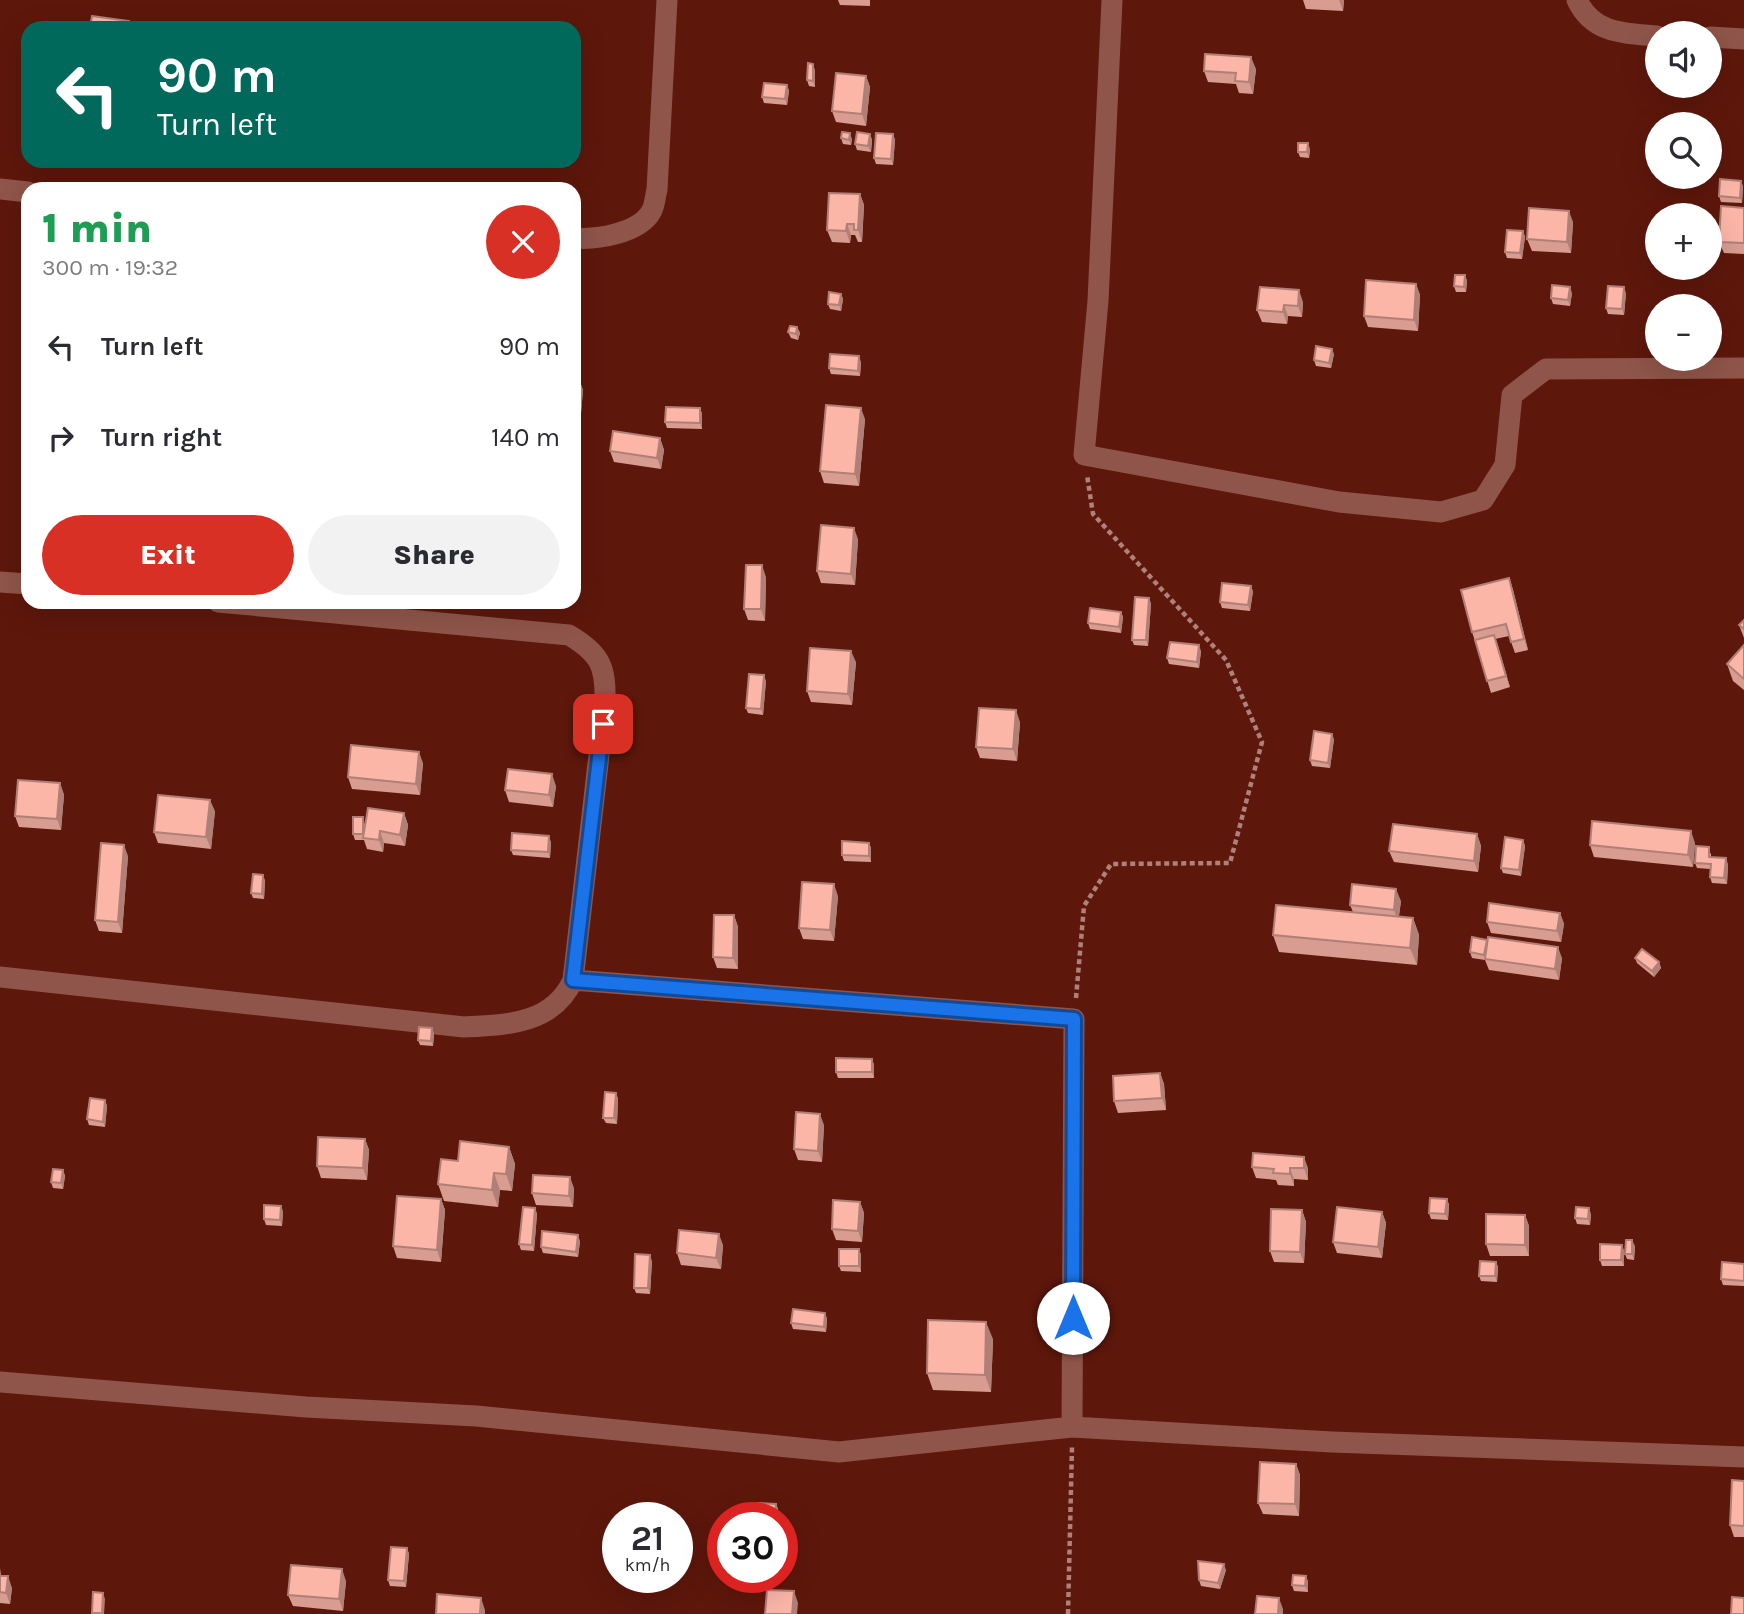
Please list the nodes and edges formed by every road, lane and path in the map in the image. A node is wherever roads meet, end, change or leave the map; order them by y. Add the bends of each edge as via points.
1 (667, 0) edge
2 (1112, 0) edge
3 (1577, 0) edge
4 (1645, 34) edge
5 (1722, 37) edge
6 (1744, 38) edge
7 (0, 189) edge
8 (21, 191) edge
9 (581, 237) edge
10 (1744, 368) edge
11 (1084, 455) junction
12 (0, 582) edge
13 (21, 584) edge
14 (292, 609) edge
15 (0, 977) edge
16 (573, 980) junction
17 (1074, 1019) junction
18 (0, 1382) edge
19 (1072, 1427) junction
20 (1744, 1457) edge
21 (1069, 1614) edge

1 - 9 street via 652,211 639,224 621,231
2 - 11 street via 1098,301
3 - 4 street via 1584,15 1600,28
5 - 6 street
7 - 8 street
10 - 11 street via 1546,369 1512,395 1506,464 1483,500 1441,512 1339,502
11 - 17 path via 1093,514 1226,660 1262,742 1230,863 1111,864 1084,906
12 - 13 street
14 - 16 street via 569,635 589,647 602,664 605,703
15 - 16 street via 464,1027 507,1026 549,1012
16 - 17 street
17 - 19 street
18 - 19 street via 475,1416 839,1452
19 - 20 street
19 - 21 path

